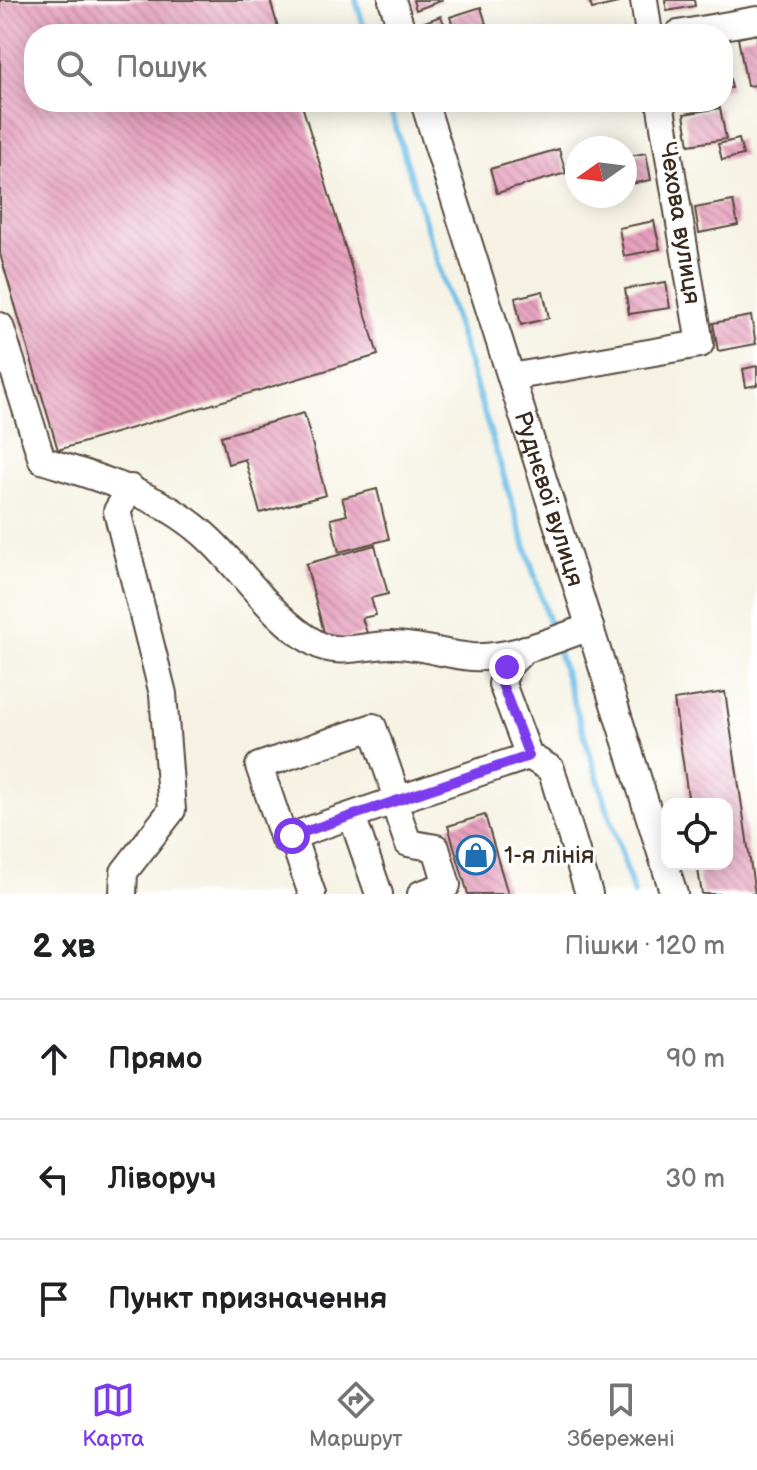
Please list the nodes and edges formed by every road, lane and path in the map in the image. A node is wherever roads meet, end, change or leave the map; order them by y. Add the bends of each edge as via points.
1 (392, 0) edge
2 (644, 0) edge
3 (757, 20) edge
4 (400, 24) edge
5 (648, 24) edge
6 (733, 24) edge
7 (427, 112) edge
8 (662, 112) edge
9 (0, 326) edge
10 (511, 377) junction
11 (131, 488) junction
12 (590, 627) junction
13 (525, 649) junction
14 (529, 756) junction
15 (396, 801) junction
16 (352, 816) junction
17 (292, 836) junction
18 (123, 894) edge
19 (312, 894) edge
20 (379, 894) edge
21 (421, 894) edge
22 (589, 894) edge
23 (674, 894) edge

1 - 4 street
2 - 5 street
3 - 6 street
7 - 10 street, Руднєвої вулиця
8 - 10 street, Чехова вулиця via 700,344
9 - 11 street via 42,460
10 - 12 street, Руднєвої вулиця
11 - 13 street via 209,539 272,607 329,649 394,645 474,657
11 - 18 street via 117,511 163,694 172,810 124,872
12 - 13 street
12 - 23 street, Руднєвої вулиця
13 - 14 street via 507,667 502,684
14 - 15 street
14 - 22 street via 551,769
15 - 16 street
15 - 17 street via 373,727 259,766 284,839
15 - 21 street via 408,843 436,848 447,885
16 - 17 street
16 - 20 street
17 - 19 street

